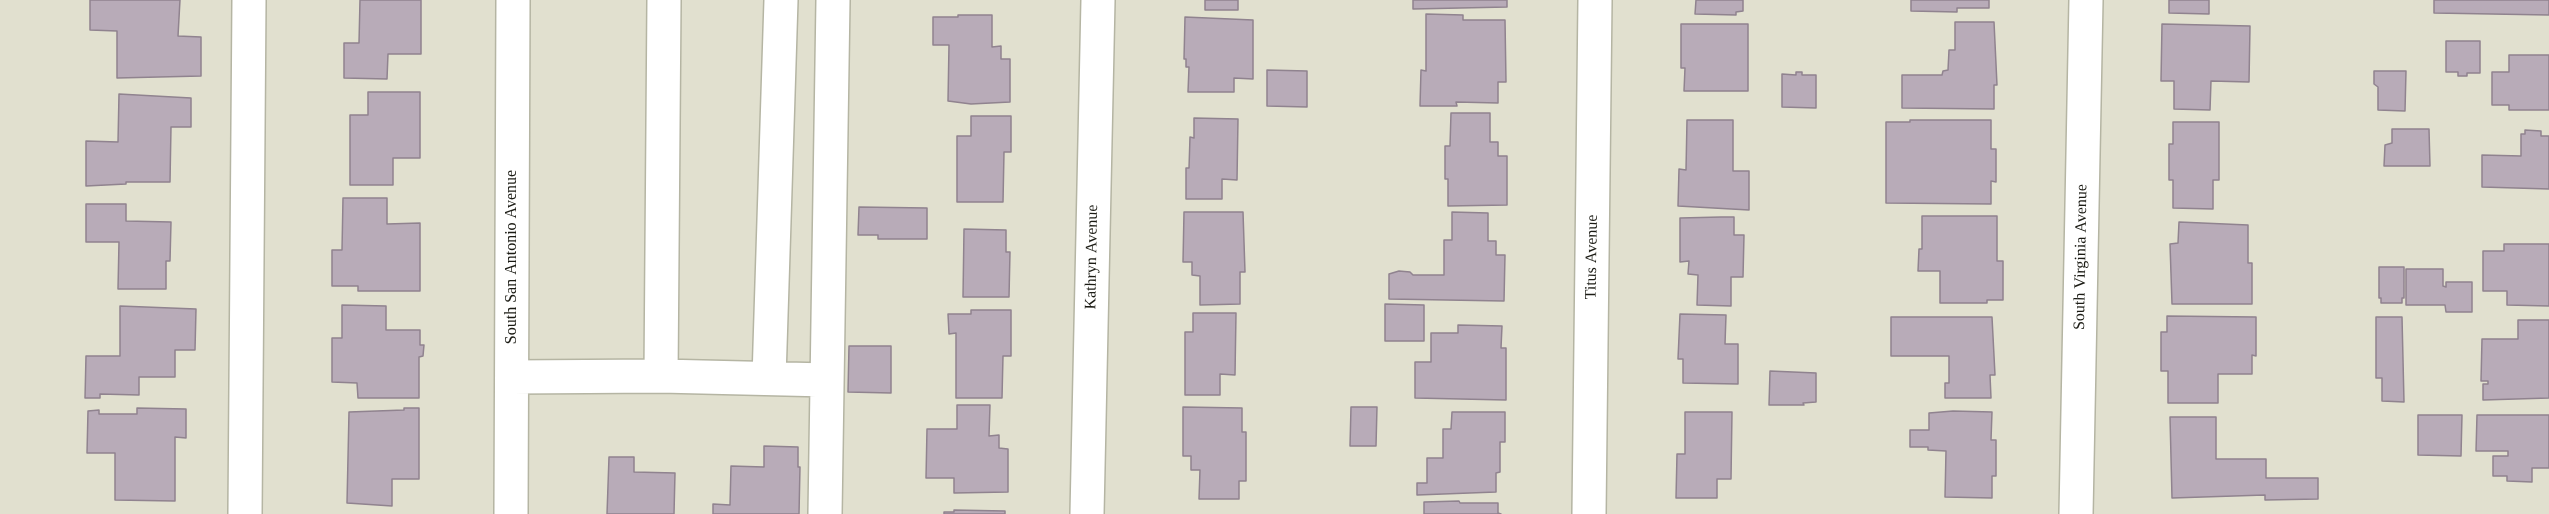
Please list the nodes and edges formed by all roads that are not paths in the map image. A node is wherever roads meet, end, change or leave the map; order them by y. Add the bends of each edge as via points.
1 (249, 0) edge
2 (513, 0) edge
3 (664, 0) edge
4 (781, 0) edge
5 (833, 0) edge
6 (1098, 0) edge
7 (1595, 0) edge
8 (2086, 0) edge
9 (662, 376) junction
10 (512, 377) junction
11 (769, 378) junction
12 (827, 380) junction
13 (245, 514) edge
14 (512, 514) edge
15 (825, 514) edge
16 (1087, 514) edge
17 (1589, 514) edge
18 (2076, 514) edge

1 - 13 street
2 - 10 street, South San Antonio Avenue
3 - 9 street
4 - 11 street
5 - 12 street
6 - 16 street, Kathryn Avenue
7 - 17 street, Titus Avenue
8 - 18 street, South Virginia Avenue
9 - 10 street
9 - 11 street
10 - 14 street, South San Antonio Avenue
11 - 12 street
12 - 15 street

